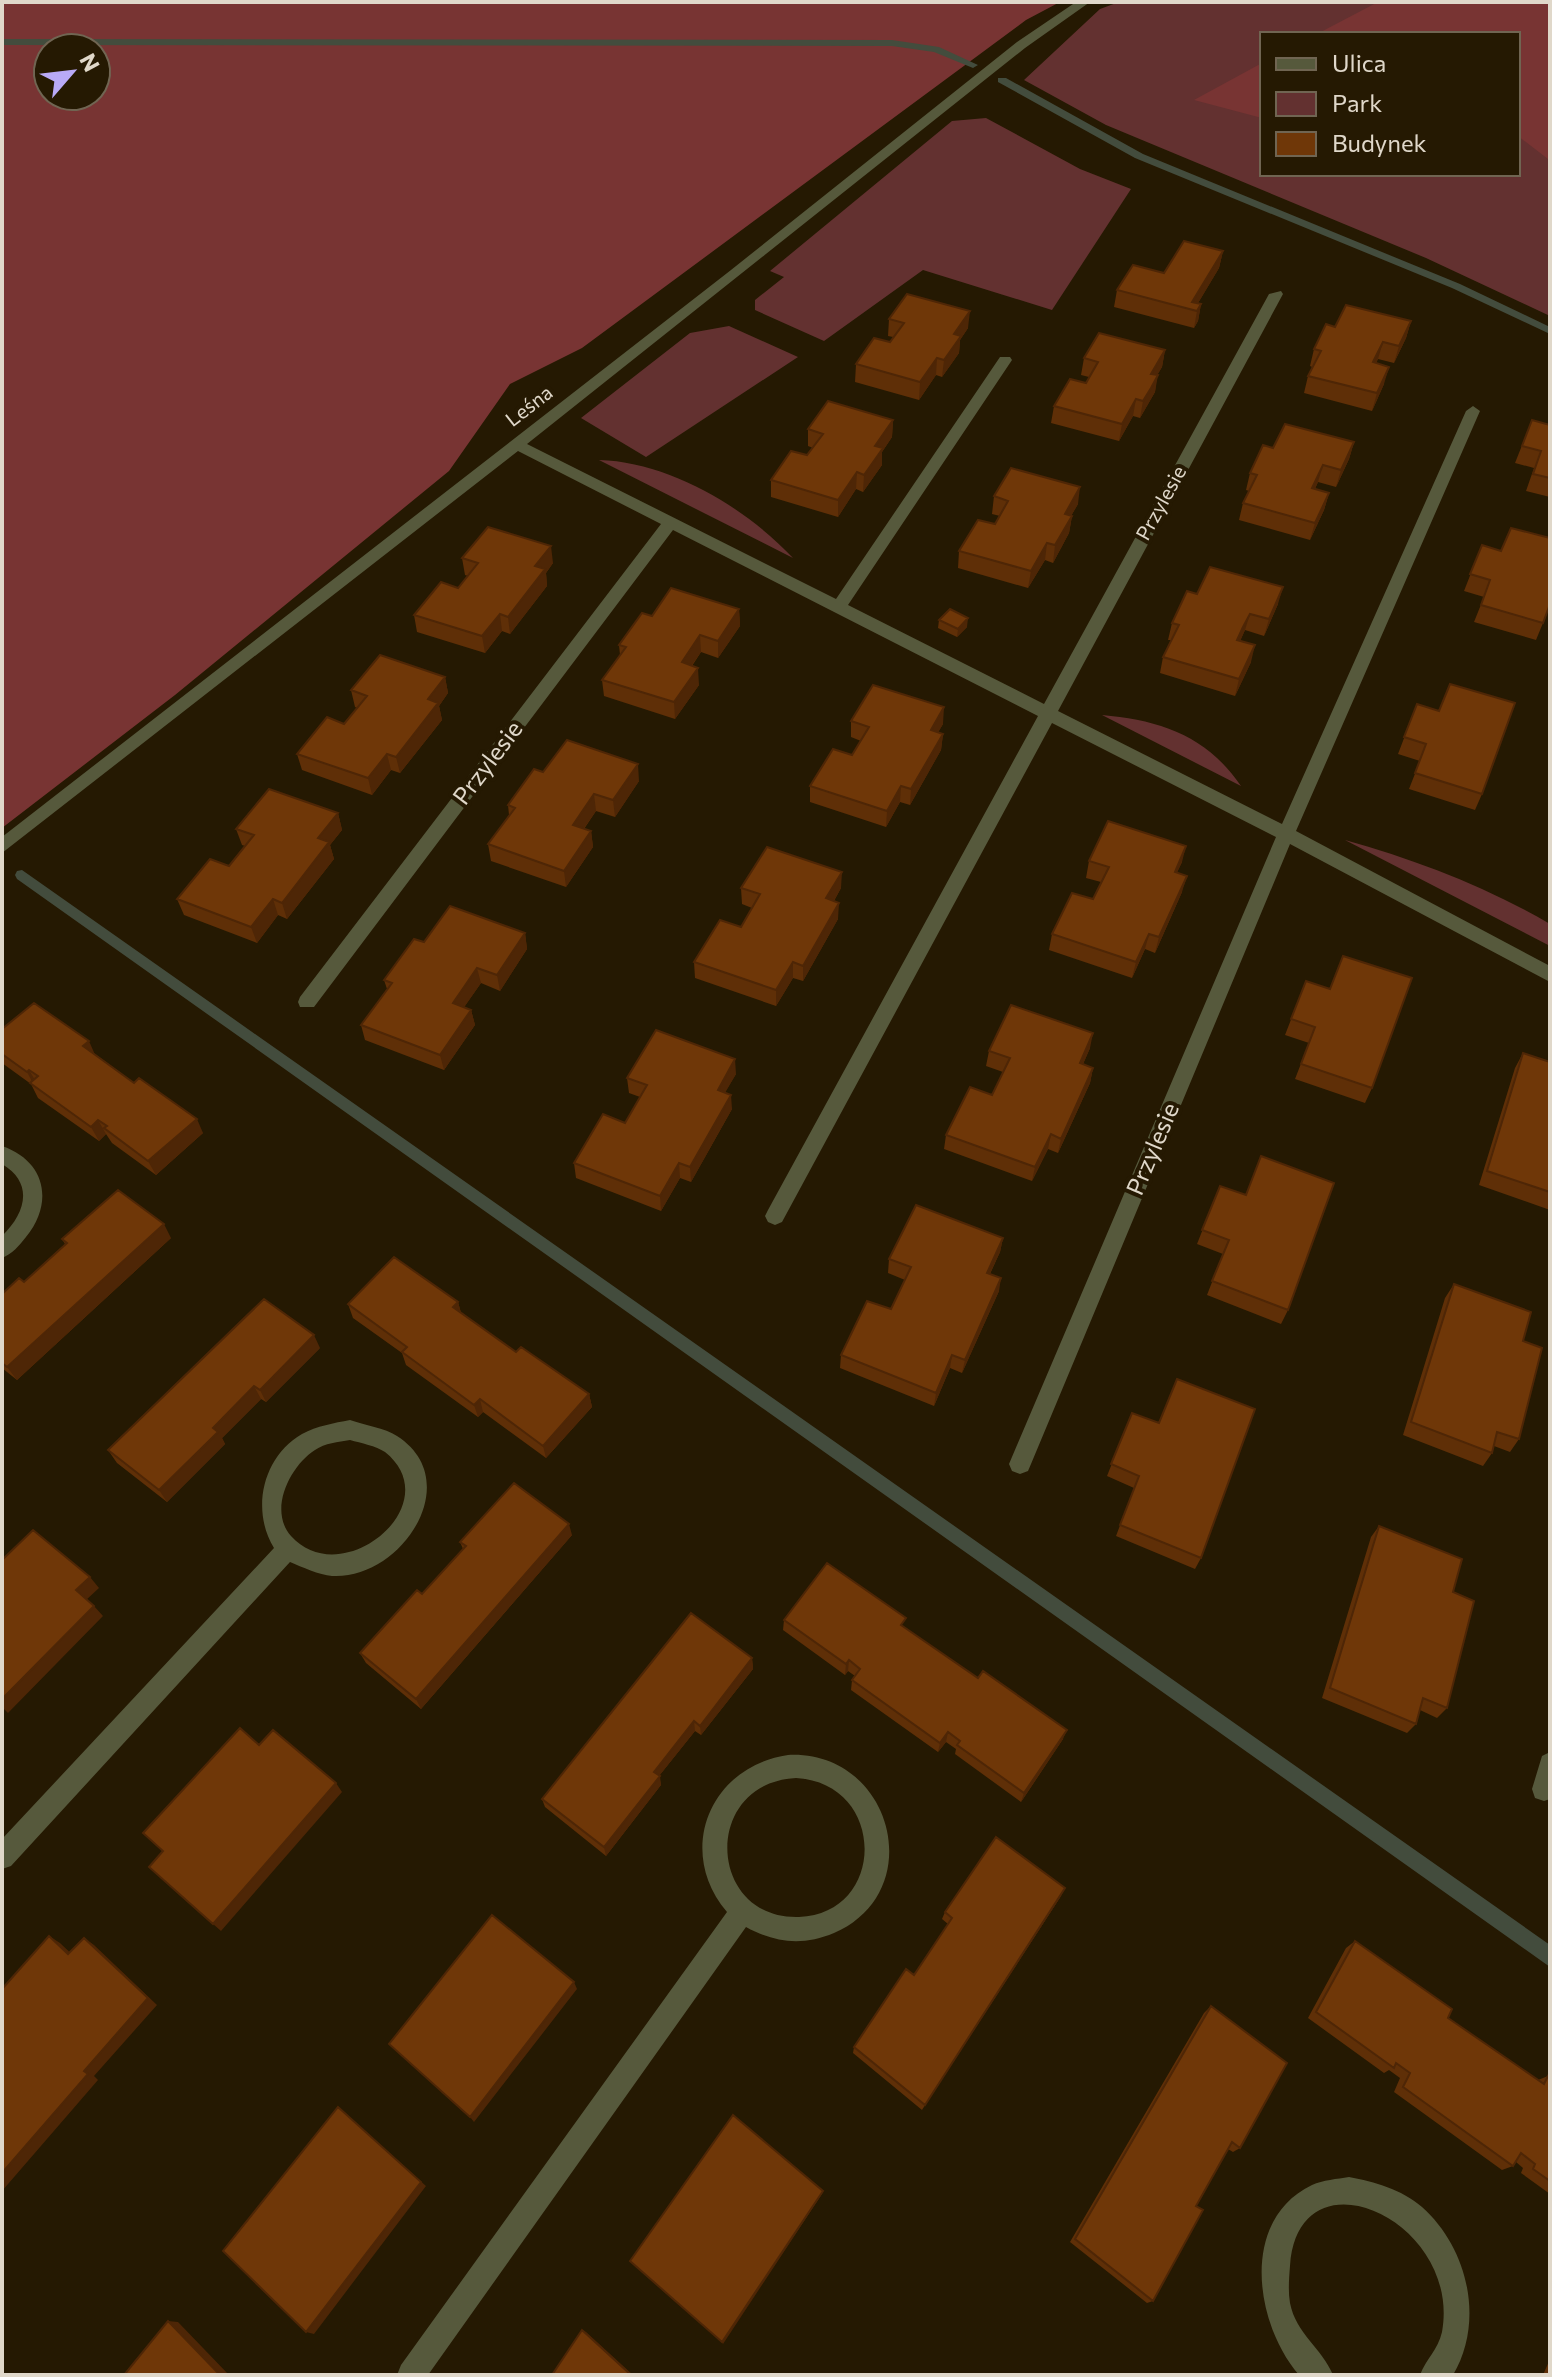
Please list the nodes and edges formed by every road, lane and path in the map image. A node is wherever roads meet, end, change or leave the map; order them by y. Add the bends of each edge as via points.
1 (1084, 2) edge
2 (1276, 294) dead end
3 (1005, 360) dead end
4 (1473, 411) dead end
5 (516, 444) junction
6 (669, 524) junction
7 (838, 608) junction
8 (1047, 712) junction
9 (1286, 834) junction
10 (2, 846) edge
11 (1550, 975) edge
12 (307, 1002) dead end
13 (2, 1154) edge
14 (775, 1216) dead end
15 (2, 1249) edge
16 (1020, 1464) dead end
17 (288, 1549) junction
18 (1550, 1764) edge
19 (1544, 1789) dead end
20 (2, 1857) edge
21 (743, 1911) junction
22 (1317, 2374) edge
23 (411, 2375) edge
24 (1434, 2375) edge

1 - 5 street, Leśna via 1021,45
2 - 8 street, Przylesie
3 - 7 street
4 - 9 street, Przylesie
5 - 6 street
5 - 10 street, Leśna
6 - 7 street
6 - 12 street, Przylesie
7 - 8 street
8 - 9 street
8 - 14 street, Przylesie
9 - 11 street
9 - 16 street, Przylesie
13 - 15 street via 30,1175 36,1192 22,1232
17 - 17 street via 274,1529 269,1506 275,1480 306,1443 350,1430 372,1433 392,1441 408,1458 417,1479 416,1503 406,1527 388,1547 364,1561 336,1566 311,1562
17 - 20 street
18 - 19 street
21 - 21 street via 724,1886 715,1857 718,1826 730,1799 769,1769 818,1768 841,1779 861,1799 874,1825 878,1854 870,1884 854,1908 829,1925 799,1932 770,1927
21 - 23 street
22 - 24 street via 1292,2343 1276,2306 1273,2268 1282,2233 1298,2210 1321,2195 1347,2189 1403,2206 1430,2233 1449,2265 1458,2302 1454,2339

